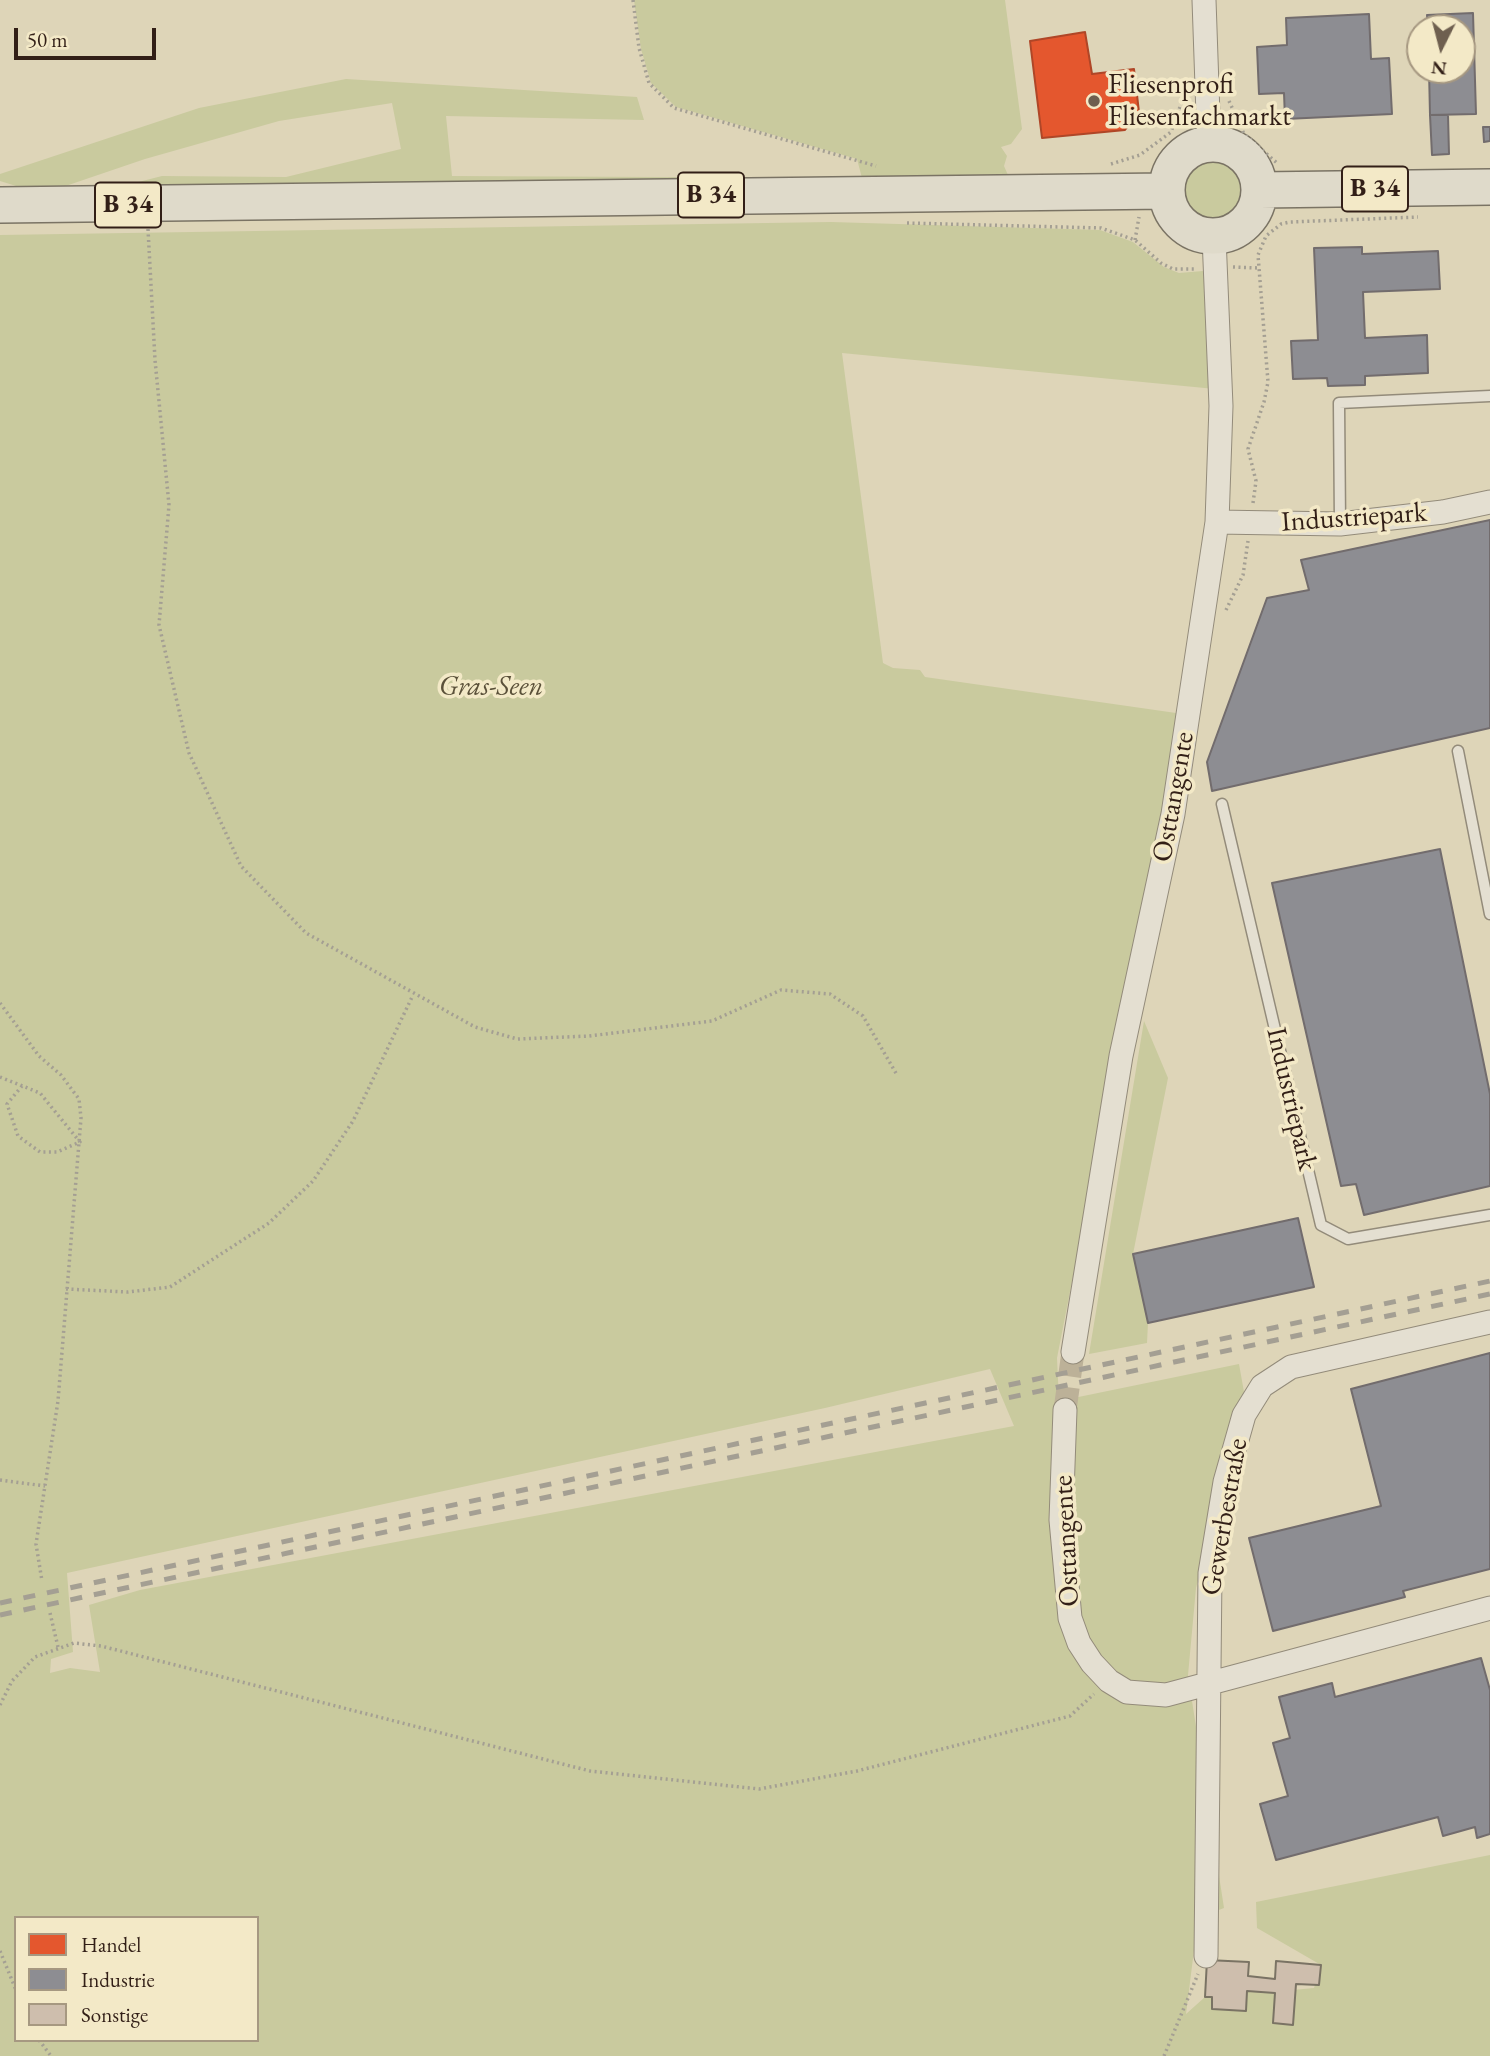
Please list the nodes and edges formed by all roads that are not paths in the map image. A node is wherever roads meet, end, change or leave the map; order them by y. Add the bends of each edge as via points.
1 (1204, 0) edge
2 (1209, 144) junction
3 (1490, 187) edge
4 (1166, 191) junction
5 (1279, 201) junction
6 (0, 205) edge
7 (1214, 252) junction
8 (1490, 396) edge
9 (1490, 502) edge
10 (1217, 522) junction
11 (1340, 524) junction
12 (1458, 751) dead end
13 (1222, 804) dead end
14 (1490, 914) edge
15 (1490, 1215) edge
16 (1490, 1322) edge
17 (1073, 1352) tunnel mouth
18 (1065, 1410) tunnel mouth
19 (1490, 1608) edge
20 (1209, 1683) junction
21 (1206, 1956) road end

1 - 2 street
2 - 4 main road via 1195,147 1174,165
2 - 5 main road via 1238,151
3 - 5 main road, B 34
4 - 6 main road, B 34
4 - 7 main road via 1168,206 1186,229
5 - 7 main road via 1257,205 1241,228
7 - 10 street, Osttangente via 1222,407
8 - 11 lane via 1339,403
9 - 11 street, Industriepark
10 - 11 street, Industriepark
10 - 17 street, Osttangente via 1174,814 1121,1056
12 - 14 lane
13 - 15 lane, Industriepark via 1321,1225 1348,1239
16 - 20 street, Gewerbestraße via 1291,1367 1262,1386 1244,1415 1225,1482 1210,1573
18 - 20 street, Osttangente via 1061,1520 1070,1618 1079,1643 1109,1681 1127,1692 1166,1695
19 - 20 street
20 - 21 street, Gewerbestraße

